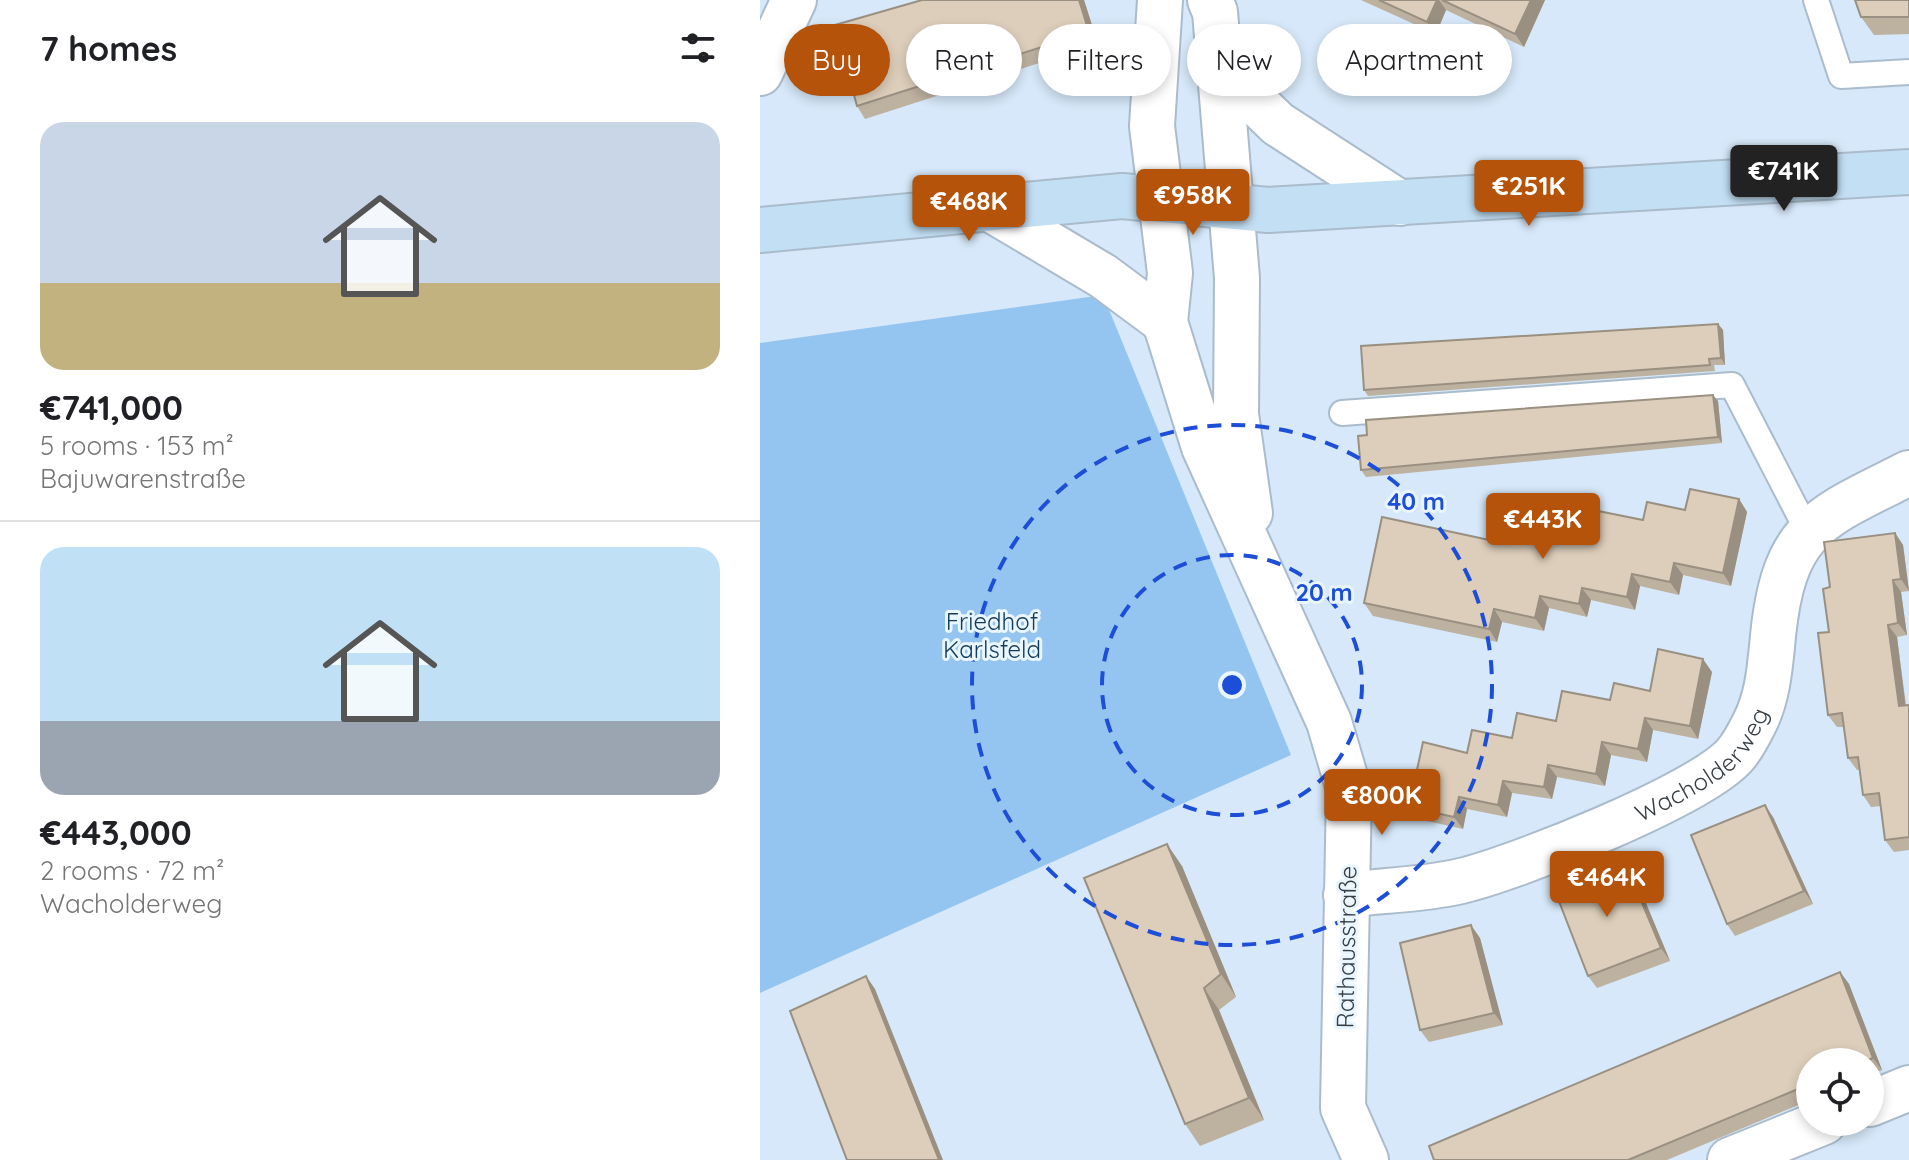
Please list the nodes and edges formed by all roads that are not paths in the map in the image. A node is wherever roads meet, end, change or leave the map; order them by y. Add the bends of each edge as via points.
1 (794, 0) edge
2 (1160, 0) edge
3 (1210, 0) edge
4 (1816, 0) edge
5 (1216, 24) edge
6 (1909, 72) edge
7 (760, 73) edge
8 (1221, 96) edge
9 (1249, 96) edge
10 (1909, 172) edge
11 (1161, 200) junction
12 (1400, 203) junction
13 (1230, 206) junction
14 (987, 207) junction
15 (760, 230) edge
16 (1165, 322) junction
17 (1342, 413) dead end
18 (1909, 473) edge
19 (1808, 532) junction
20 (1256, 555) junction
21 (1346, 895) junction
22 (1909, 1088) edge
23 (1884, 1098) edge
24 (1796, 1133) edge
25 (1366, 1160) edge
26 (1730, 1160) edge

1 - 7 street
2 - 11 street, Rathausstraße via 1152,126
3 - 5 street, Rathausstraße
4 - 6 lane via 1841,76
8 - 13 street, Rathausstraße
9 - 12 street via 1278,124
10 - 12 main road
11 - 13 main road
11 - 14 main road via 1122,196
11 - 16 street, Rathausstraße via 1170,273
12 - 13 main road via 1268,210
13 - 20 street, Rathausstraße via 1237,278 1236,414
14 - 15 main road
14 - 16 street via 1103,276
16 - 20 street, Rathausstraße via 1204,447
17 - 19 lane via 1732,385
18 - 19 street, Wacholderweg via 1830,512
19 - 21 street, Wacholderweg via 1777,596 1768,689 1734,756 1606,828 1460,881
20 - 21 street, Rathausstraße via 1329,722 1349,790
21 - 25 street, Rathausstraße via 1343,1108
22 - 23 street
24 - 26 street

